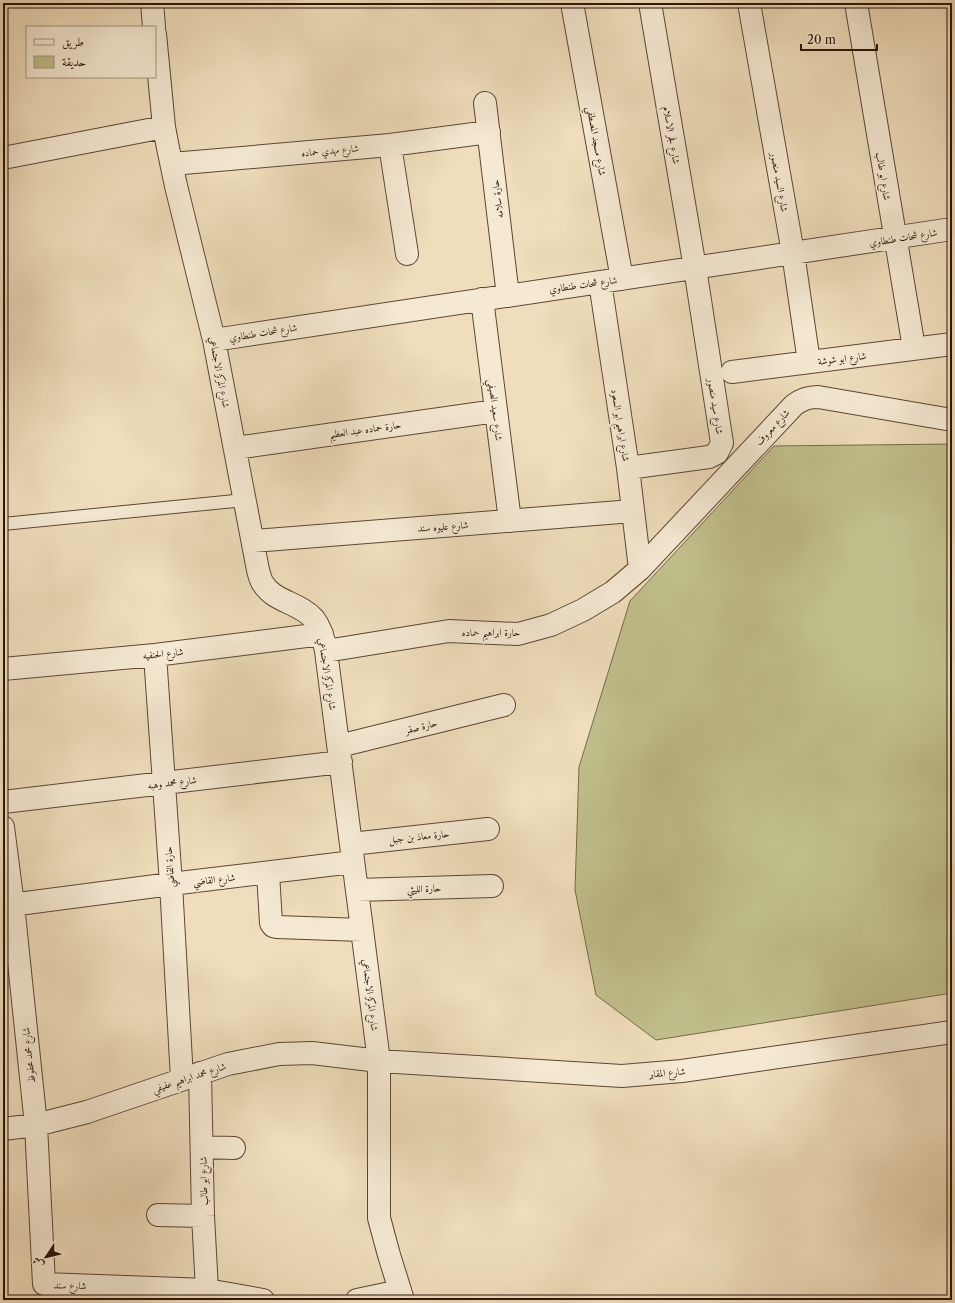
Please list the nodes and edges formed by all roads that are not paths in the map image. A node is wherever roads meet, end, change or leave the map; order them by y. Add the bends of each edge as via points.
1 (152, 3) edge
2 (572, 3) edge
3 (650, 3) edge
4 (749, 3) edge
5 (856, 3) edge
6 (154, 26) edge
7 (156, 44) edge
8 (485, 103) dead end
9 (164, 126) junction
10 (489, 132) junction
11 (390, 145) junction
12 (3, 158) edge
13 (172, 164) junction
14 (952, 229) edge
15 (895, 238) junction
16 (793, 253) junction
17 (407, 254) dead end
18 (695, 268) junction
19 (622, 279) junction
20 (600, 282) junction
21 (508, 296) junction
22 (482, 299) junction
23 (214, 340) junction
24 (952, 344) edge
25 (914, 348) junction
26 (809, 362) junction
27 (732, 372) dead end
28 (496, 411) junction
29 (952, 420) edge
30 (235, 448) junction
31 (628, 468) junction
32 (245, 500) junction
33 (633, 511) junction
34 (510, 521) junction
35 (3, 524) edge
36 (253, 541) junction
37 (640, 569) junction
38 (324, 642) junction
39 (155, 654) junction
40 (3, 669) edge
41 (504, 705) dead end
42 (340, 754) junction
43 (163, 783) junction
44 (3, 802) edge
45 (3, 827) edge
46 (488, 829) dead end
47 (352, 853) junction
48 (268, 873) junction
49 (171, 884) junction
50 (492, 886) dead end
51 (357, 890) junction
52 (8, 905) edge
53 (362, 930) junction
54 (11, 974) edge
55 (952, 1032) edge
56 (379, 1061) junction
57 (191, 1076) junction
58 (36, 1125) junction
59 (3, 1129) edge
60 (202, 1147) junction
61 (234, 1148) dead end
62 (158, 1215) dead end
63 (203, 1216) junction
64 (44, 1284) joint
65 (207, 1290) junction
66 (402, 1295) edge
67 (263, 1300) edge
68 (357, 1300) edge

1 - 6 street
2 - 19 street, شارع مسجد المصطفي
3 - 18 street, شارع فجر الاسلام
4 - 16 street, شارع السيد منصور
5 - 15 street, شارع ابو طالب
7 - 9 street, شارع المركز الاجتماعي
8 - 10 street, حارة سلامه
9 - 12 street
9 - 13 street, شارع المركز الاجتماعي
10 - 11 street, شارع مهدي حماده
10 - 21 street, حارة سلامه
11 - 13 street, شارع مهدي حماده
11 - 17 street
13 - 23 street, شارع المركز الاجتماعي
14 - 15 street, شارع شحات طنطاوي
15 - 16 street, شارع شحات طنطاوي
15 - 25 street, شارع ابو طالب
16 - 18 street, شارع شحات طنطاوي
16 - 26 street, شارع السيد منصور
18 - 19 street, شارع شحات طنطاوي
18 - 31 street, شارع سيد منصور via 722,443 717,453 709,457
19 - 20 street, شارع شحات طنطاوي
20 - 21 street, شارع شحات طنطاوي
20 - 31 street, شارع ابراهيم ابو السعود
21 - 22 street, شارع شحات طنطاوي
22 - 23 street, شارع شحات طنطاوي
22 - 28 street, شارع سعيد الصيفي
23 - 30 street, شارع المركز الاجتماعي
24 - 25 street, شارع ابو شوشة
25 - 26 street, شارع ابو شوشة
26 - 27 street, شارع ابو شوشة
28 - 30 street, حارة حماده عبد العظيم
28 - 34 street, شارع سعيد الصيفي
29 - 37 street, شارع معروف via 818,397 801,400
30 - 32 street, شارع المركز الاجتماعي
31 - 33 street, شارع ابراهيم ابو السعود
32 - 35 lane
32 - 36 street, شارع المركز الاجتماعي
33 - 34 street, شارع عليوه سند
33 - 37 street, شارع ابراهيم ابو السعود
34 - 36 street, شارع عليوه سند
36 - 38 street, شارع المركز الاجتماعي via 262,582 270,592 300,607 314,619
37 - 38 street, حارة ابراهيم حماده via 613,592 584,610 551,625 518,634 449,631
38 - 39 street, شارع الحنفيه
38 - 42 street, شارع المركز الاجتماعي
39 - 40 street, شارع الحنفيه
39 - 43 street, حارة القاضي
41 - 42 street, حارة صقر
42 - 43 street, شارع محمد وهبه
42 - 47 street, شارع المركز الاجتماعي
43 - 44 street, شارع محمد وهبه
43 - 49 street, حارة القاضي
45 - 52 street, شارع محمد محفوظ
46 - 47 street, حارة معاذ بن جبل
47 - 48 street, شارع القاضي
47 - 51 street, شارع المركز الاجتماعي
48 - 49 street, شارع القاضي
48 - 53 street via 273,926
49 - 52 street, شارع القاضي
49 - 57 street, حارة القاضي
50 - 51 street, حارة الليثي
51 - 53 street, شارع المركز الاجتماعي
52 - 54 street, شارع محمد محفوظ
53 - 56 street, شارع المركز الاجتماعي
54 - 58 street, شارع محمد محفوظ
55 - 56 street, شارع المقابر via 682,1071 622,1076
56 - 57 street, شارع محمد ابراهيم عفيفي via 312,1053 279,1054 228,1064
56 - 66 street, شارع المركز الاجتماعي via 379,1218
57 - 58 street, شارع محمد ابراهيم عفيفي via 87,1112
57 - 60 street, شارع ابو طالب
58 - 59 street, شارع محمد ابراهيم عفيفي
58 - 64 street, شارع محمد محفوظ
60 - 61 street
60 - 63 street, شارع ابو طالب
62 - 63 street
63 - 65 street, شارع ابو طالب
64 - 65 street, شارع سند
65 - 67 street, شارع سند
66 - 68 street

